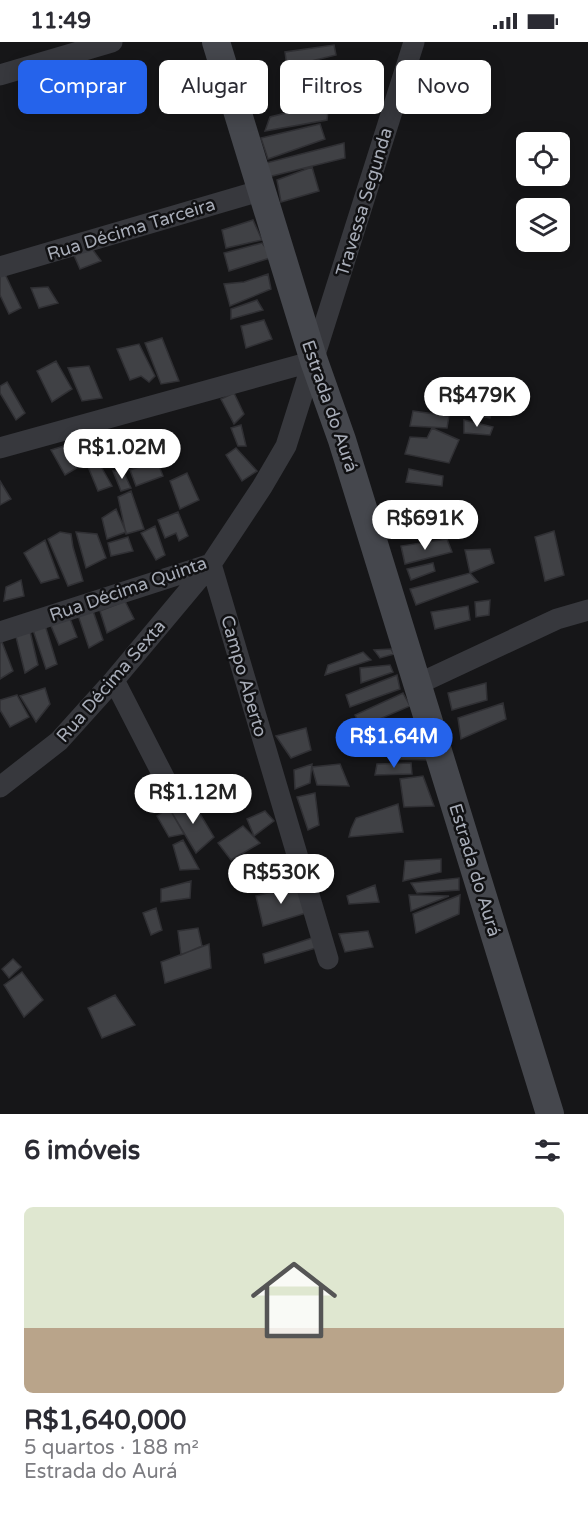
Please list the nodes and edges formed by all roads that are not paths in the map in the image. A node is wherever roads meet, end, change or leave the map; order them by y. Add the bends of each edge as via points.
1 (112, 42) edge
2 (216, 42) edge
3 (414, 42) edge
4 (0, 75) edge
5 (263, 190) junction
6 (0, 267) edge
7 (314, 361) junction
8 (0, 448) edge
9 (211, 564) junction
10 (588, 610) edge
11 (0, 632) edge
12 (114, 680) junction
13 (418, 684) junction
14 (168, 786) dead end
15 (0, 787) edge
16 (328, 960) dead end
17 (550, 1114) edge

1 - 4 street
2 - 5 street, Estrada do Aurá
3 - 7 street, Travessa Segunda
5 - 6 street, Rua Décima Tarceira
5 - 7 street, Estrada do Aurá
7 - 8 street
7 - 9 street, Rua Décima Quinta via 286,446
7 - 13 street, Estrada do Aurá
9 - 11 street, Rua Décima Quinta
9 - 12 street, Rua Décima Sexta
9 - 16 street, Campo Aberto
10 - 13 street via 557,619
12 - 14 street
12 - 15 street, Rua Décima Sexta via 59,741
13 - 17 street, Estrada do Aurá

